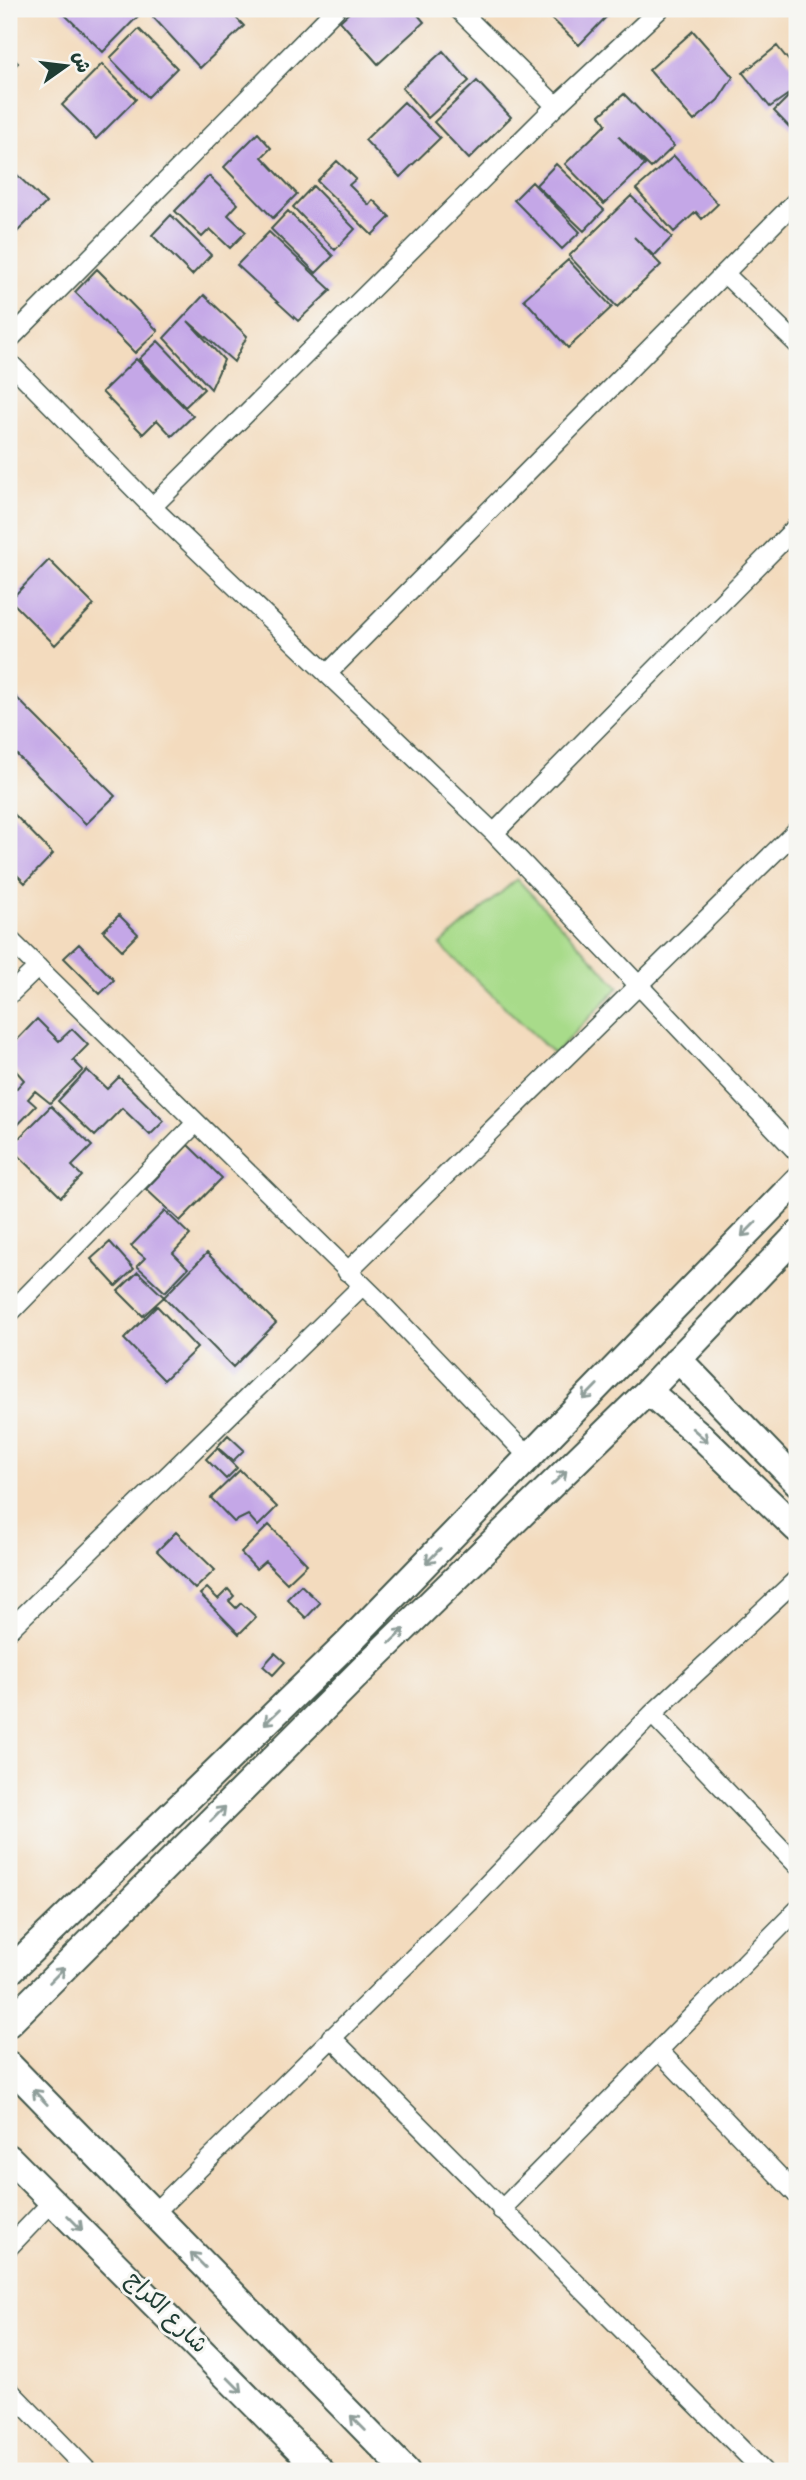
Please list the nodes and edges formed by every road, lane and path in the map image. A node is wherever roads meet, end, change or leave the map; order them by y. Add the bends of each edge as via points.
1 (336, 9) edge
2 (457, 9) edge
3 (660, 9) edge
4 (556, 106) junction
5 (797, 200) edge
6 (725, 274) junction
7 (9, 341) edge
8 (797, 344) edge
9 (9, 362) edge
10 (152, 507) junction
11 (797, 526) edge
12 (327, 674) junction
13 (797, 830) edge
14 (494, 833) junction
15 (9, 939) edge
16 (38, 967) junction
17 (641, 987) junction
18 (9, 995) edge
19 (196, 1123) junction
20 (797, 1152) edge
21 (797, 1181) edge
22 (797, 1235) edge
23 (347, 1272) junction
24 (362, 1286) junction
25 (9, 1314) edge
26 (678, 1359) junction
27 (648, 1391) junction
28 (529, 1457) junction
29 (774, 1458) junction
30 (750, 1482) junction
31 (797, 1482) edge
32 (797, 1529) edge
33 (797, 1579) edge
34 (9, 1630) edge
35 (349, 1642) junction
36 (370, 1662) junction
37 (652, 1714) junction
38 (797, 1865) edge
39 (797, 1910) edge
40 (9, 1972) edge
41 (9, 2023) edge
42 (331, 2037) junction
43 (659, 2051) junction
44 (9, 2065) edge
45 (9, 2158) edge
46 (797, 2195) edge
47 (53, 2202) junction
48 (501, 2210) junction
49 (153, 2214) junction
50 (9, 2246) edge
51 (9, 2390) edge
52 (307, 2467) edge
53 (89, 2471) edge
54 (405, 2471) edge
55 (763, 2471) edge

1 - 7 street
2 - 4 street
3 - 4 street
4 - 10 street
5 - 6 street
6 - 8 street
6 - 12 street
9 - 10 street
10 - 12 street
11 - 14 street
12 - 14 street
13 - 17 street
14 - 17 street
15 - 16 street
16 - 18 street
16 - 19 street
17 - 20 street
17 - 23 street
19 - 23 street
19 - 25 street
21 -> 28 street
22 - 26 street
23 - 24 street
24 - 28 street
24 - 34 street
26 - 27 street
26 - 29 street
27 -> 30 street
36 -> 27 street
28 -> 35 street
29 - 30 street
29 - 31 street
30 - 32 street
33 - 37 street
35 - 36 street
35 -> 40 street
41 -> 36 street
37 - 38 street
37 - 42 street
39 - 43 street
42 - 48 street
42 - 49 street
43 - 46 street
43 - 48 street
49 -> 44 street
45 - 47 street, شارع الكراج
47 - 50 street
47 -> 52 street, شارع الكراج
48 - 55 street
54 -> 49 street
51 - 53 street

